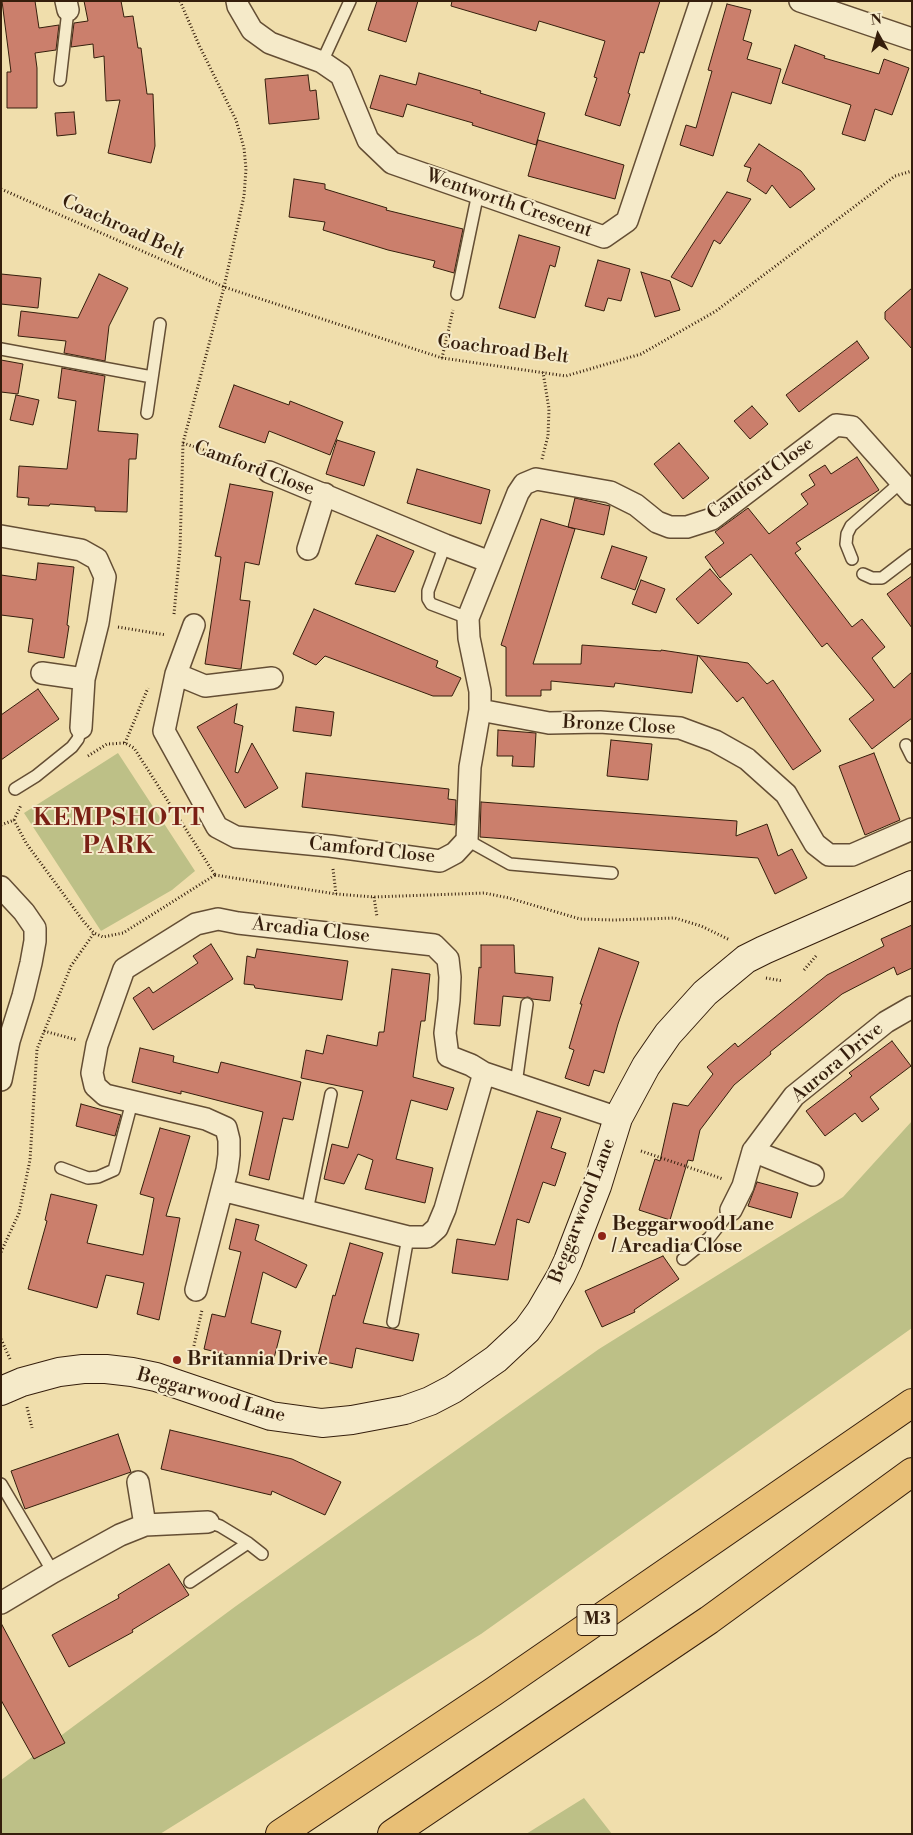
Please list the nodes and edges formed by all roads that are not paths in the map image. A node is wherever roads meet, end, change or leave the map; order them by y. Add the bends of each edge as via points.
1 (237, 1) edge
2 (350, 1) edge
3 (701, 1) edge
4 (800, 1) edge
5 (67, 5) edge
6 (912, 39) edge
7 (322, 62) junction
8 (60, 80) dead end
9 (478, 193) junction
10 (457, 294) road end
11 (160, 324) dead end
12 (1, 349) edge
13 (152, 377) junction
14 (147, 413) dead end
15 (269, 472) road end
16 (906, 488) edge
17 (325, 494) junction
18 (1, 536) edge
19 (445, 545) junction
20 (308, 549) dead end
21 (912, 556) edge
22 (852, 559) dead end
23 (490, 562) junction
24 (863, 574) dead end
25 (468, 618) junction
26 (194, 625) dead end
27 (42, 673) dead end
28 (176, 674) junction
29 (272, 678) dead end
30 (84, 679) junction
31 (480, 710) junction
32 (81, 728) joint
33 (906, 745) dead end
34 (912, 758) edge
35 (15, 789) dead end
36 (912, 829) edge
37 (467, 840) junction
38 (612, 873) dead end
39 (912, 885) edge
40 (1, 886) edge
41 (527, 1004) dead end
42 (912, 1007) edge
43 (484, 1073) junction
44 (1, 1080) edge
45 (516, 1084) junction
46 (331, 1094) dead end
47 (132, 1102) junction
48 (618, 1118) junction
49 (753, 1151) junction
50 (61, 1168) dead end
51 (813, 1174) dead end
52 (222, 1190) junction
53 (731, 1210) joint
54 (307, 1211) junction
55 (408, 1237) junction
56 (684, 1259) dead end
57 (196, 1290) road end
58 (393, 1322) dead end
59 (1, 1391) edge
60 (912, 1403) edge
61 (912, 1472) edge
62 (138, 1482) dead end
63 (1, 1484) edge
64 (208, 1522) joint
65 (145, 1525) junction
66 (248, 1543) junction
67 (262, 1554) dead end
68 (53, 1572) junction
69 (190, 1582) dead end
70 (1, 1603) edge
71 (280, 1834) edge
72 (392, 1834) edge

1 - 7 street, Wentworth Crescent via 252,30 270,43
2 - 7 lane
3 - 9 street, Wentworth Crescent via 627,221 604,237
4 - 6 street
5 - 8 lane
7 - 9 street, Wentworth Crescent via 341,75 368,140 392,163
9 - 10 lane
11 - 13 lane
12 - 13 lane
13 - 14 lane
15 - 17 street, Camford Close
16 - 22 lane via 850,526 846,544
16 - 23 street, Camford Close via 852,427 836,424 712,519 687,527 670,527 657,522 636,505 610,492 536,478 524,484 518,493
17 - 19 street, Camford Close
17 - 20 street, Camford Close
18 - 30 street via 81,550 97,559 105,578
19 - 23 street, Camford Close
19 - 25 lane via 428,599 431,604
21 - 24 lane via 882,578
23 - 25 street
25 - 31 street
26 - 28 street, Camford Close
27 - 30 street
28 - 29 street via 205,686
28 - 37 street, Camford Close via 164,731 218,827 236,837 440,861 455,853
30 - 32 street
31 - 36 street, Bronze Close via 549,723 600,722 680,728 715,741 748,759 786,794 816,844 829,855 852,855
31 - 37 street via 470,767
32 - 35 lane via 72,747
33 - 34 lane
37 - 38 lane via 510,864
39 - 48 street, Beggarwood Lane via 746,959 705,992 668,1034 646,1066
40 - 44 street via 35,928 31,963
41 - 45 lane
42 - 49 street, Aurora Drive via 886,1022 794,1096
43 - 45 street, Arcadia Close
43 - 47 street, Arcadia Close via 448,1056 445,1033 450,977 448,959 434,945 218,919 196,924 124,969 97,1045 92,1072 94,1086 105,1094
43 - 55 street via 437,1228 427,1237
45 - 48 street, Arcadia Close
46 - 54 lane
47 - 50 lane via 114,1170 98,1178 88,1178
47 - 52 street, Arcadia Close via 206,1119 226,1128 229,1155
48 - 59 street, Beggarwood Lane via 597,1186 568,1261 540,1312 527,1330 496,1359 430,1401 405,1410 352,1420 292,1420 243,1408 156,1377 106,1369 59,1372
49 - 51 street
49 - 53 street, Aurora Drive via 743,1186
52 - 54 street
52 - 57 street, Arcadia Close
53 - 56 lane via 709,1238
54 - 55 street
55 - 58 lane
60 - 71 highway, M3 via 493,1692
61 - 72 highway via 709,1620
62 - 65 street
63 - 68 lane
64 - 65 street
64 - 66 lane
65 - 68 street
66 - 67 lane
66 - 69 lane
68 - 70 street

